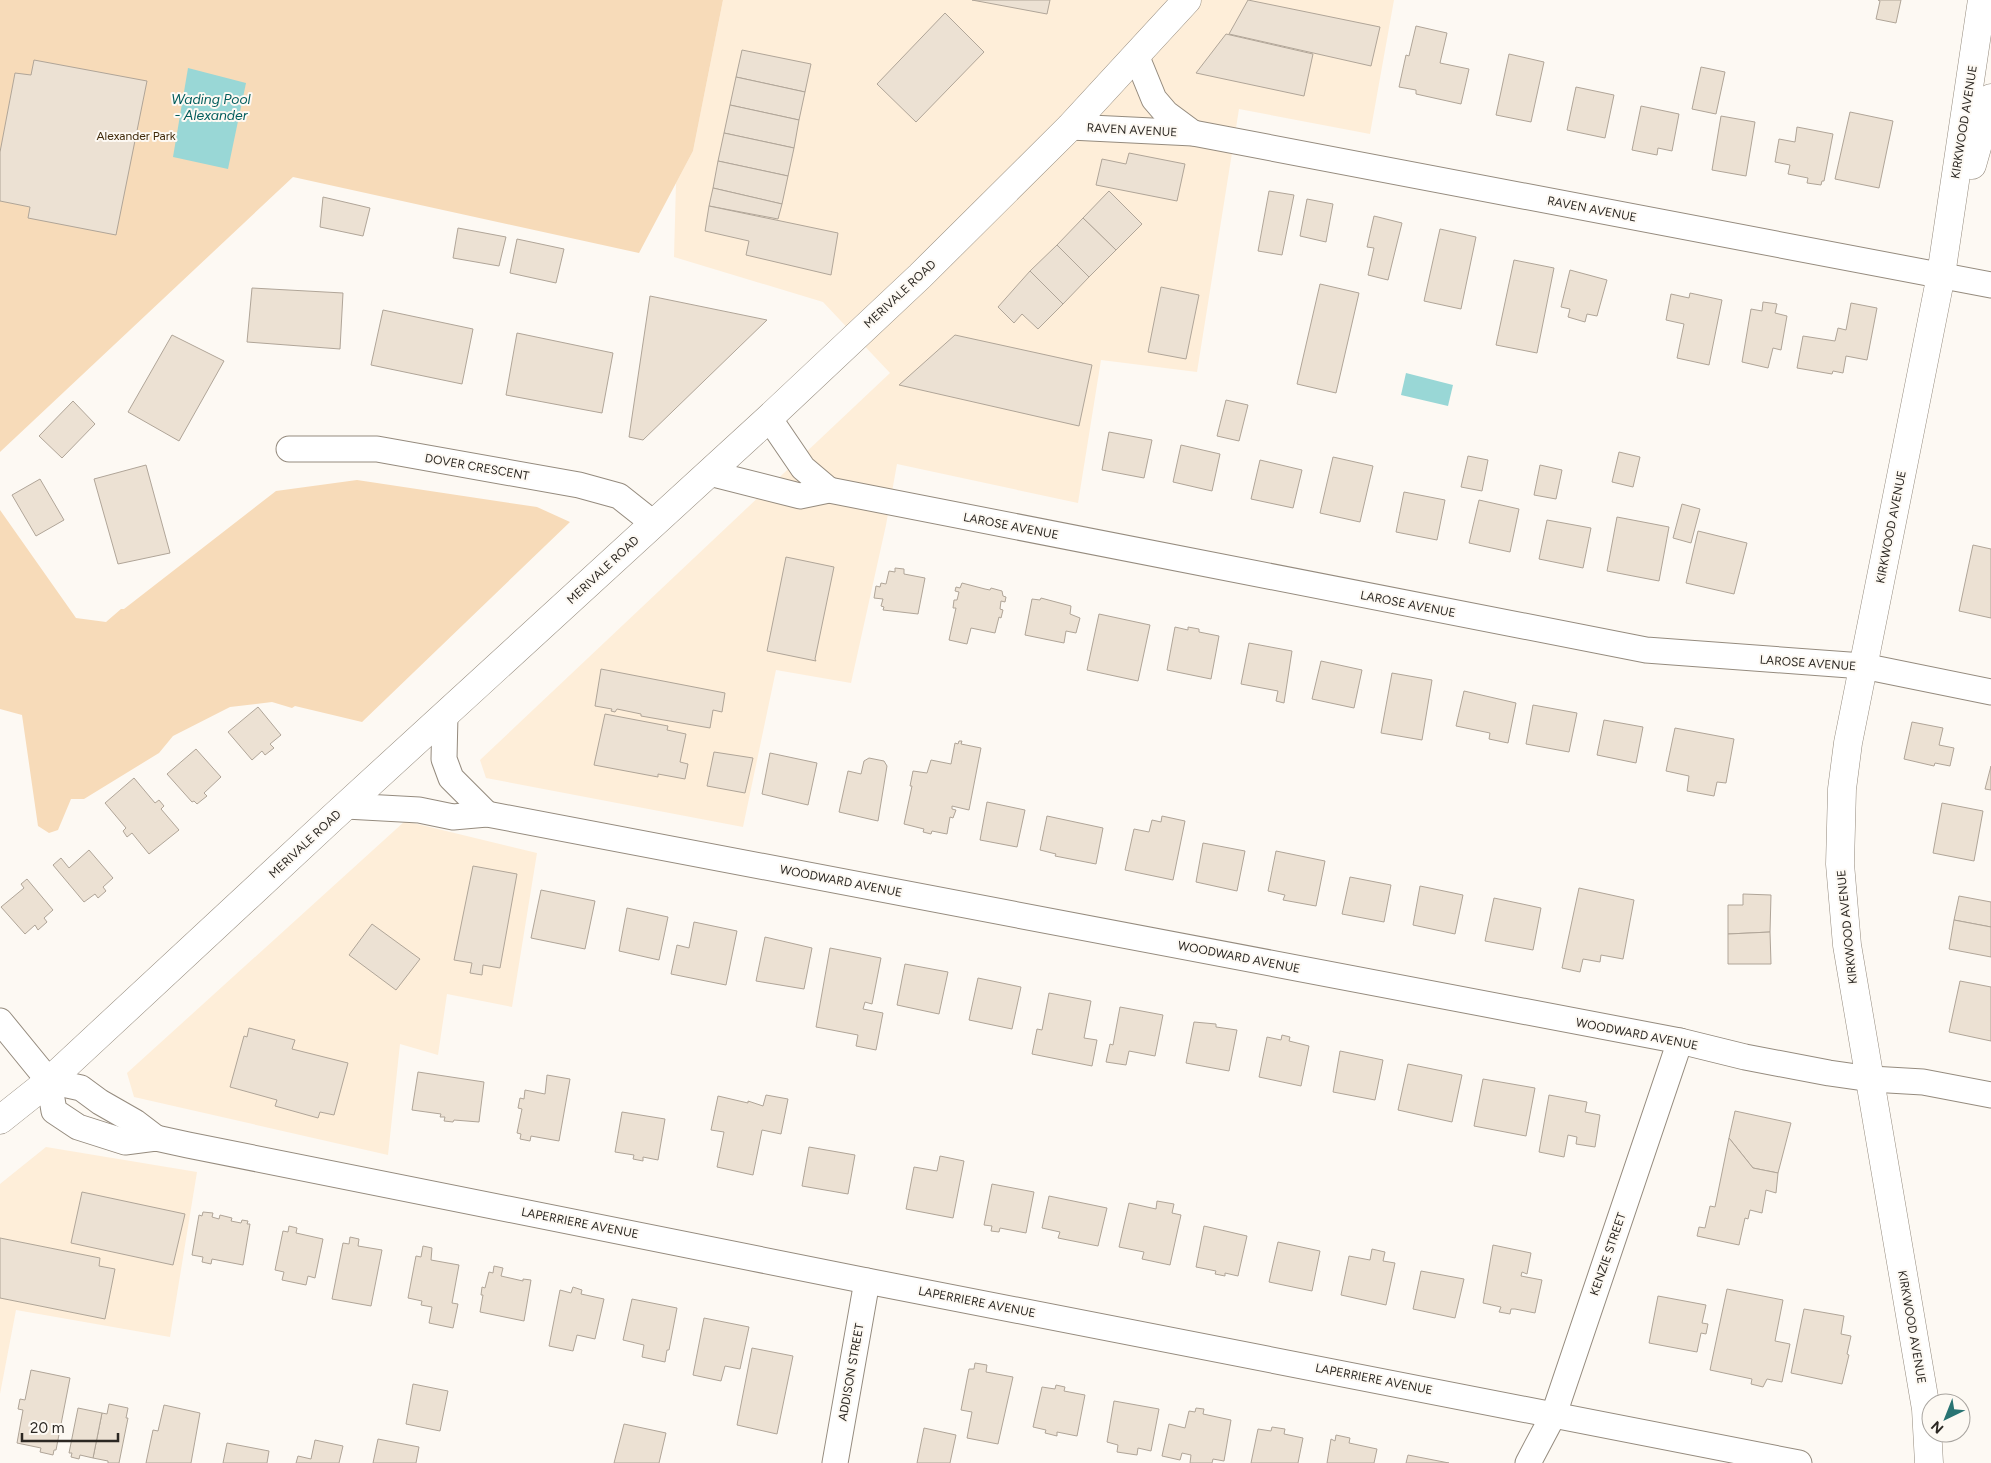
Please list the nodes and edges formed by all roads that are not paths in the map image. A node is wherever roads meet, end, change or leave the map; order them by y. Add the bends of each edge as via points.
1 (1188, 0) edge
2 (1982, 0) edge
3 (1136, 56) junction
4 (1991, 98) edge
5 (1070, 127) junction
6 (1193, 133) junction
7 (1941, 275) junction
8 (1991, 285) edge
9 (769, 418) junction
10 (289, 449) dead end
11 (709, 472) junction
12 (829, 490) junction
13 (653, 523) junction
14 (1863, 666) junction
15 (1991, 692) edge
16 (445, 715) junction
17 (346, 806) junction
18 (487, 814) junction
19 (0, 1021) edge
20 (1680, 1042) junction
21 (1871, 1079) junction
22 (49, 1081) junction
23 (1991, 1095) edge
24 (0, 1120) edge
25 (156, 1138) junction
26 (867, 1281) junction
27 (1554, 1414) junction
28 (835, 1463) edge
29 (1528, 1463) edge
30 (1799, 1463) edge
31 (1929, 1463) edge

1 - 3 main road, MERIVALE ROAD
2 - 7 main road, KIRKWOOD AVENUE
3 - 5 main road, MERIVALE ROAD
3 - 6 street, RAVEN AVENUE via 1154,99 1166,113
4 - 7 main road, KIRKWOOD AVENUE
5 - 6 street, RAVEN AVENUE
5 - 9 main road, MERIVALE ROAD via 954,243
6 - 7 street, RAVEN AVENUE
7 - 8 street, RAVEN AVENUE
7 - 14 main road, KIRKWOOD AVENUE
9 - 11 main road, MERIVALE ROAD
9 - 12 street, LAROSE AVENUE via 803,468
10 - 13 street, DOVER CRESCENT via 377,449 579,485 619,496
11 - 12 street, LAROSE AVENUE via 800,496
11 - 13 main road, MERIVALE ROAD
12 - 14 street, LAROSE AVENUE via 1646,650
13 - 16 main road, MERIVALE ROAD
14 - 15 street, LAROSE AVENUE
14 - 21 main road, KIRKWOOD AVENUE via 1842,789 1840,864 1852,984
16 - 17 main road, MERIVALE ROAD
16 - 18 street via 444,759 451,778
17 - 18 street, WOODWARD AVENUE via 419,810 453,817
17 - 22 main road, MERIVALE ROAD
18 - 20 street, WOODWARD AVENUE
19 - 22 street
20 - 21 street, WOODWARD AVENUE
20 - 27 street, KENZIE STREET
21 - 23 street, WOODWARD AVENUE via 1924,1082
21 - 31 main road, KIRKWOOD AVENUE via 1926,1409
22 - 24 main road, MERIVALE ROAD
22 - 25 street, LAPERRIERE AVENUE via 81,1088
22 - 25 street, LAPERRIERE AVENUE via 54,1111 78,1127 125,1142
25 - 26 street, LAPERRIERE AVENUE
26 - 27 street, LAPERRIERE AVENUE
26 - 28 street, ADDISON STREET
27 - 29 street, KENZIE STREET
27 - 30 street, LAPERRIERE AVENUE

